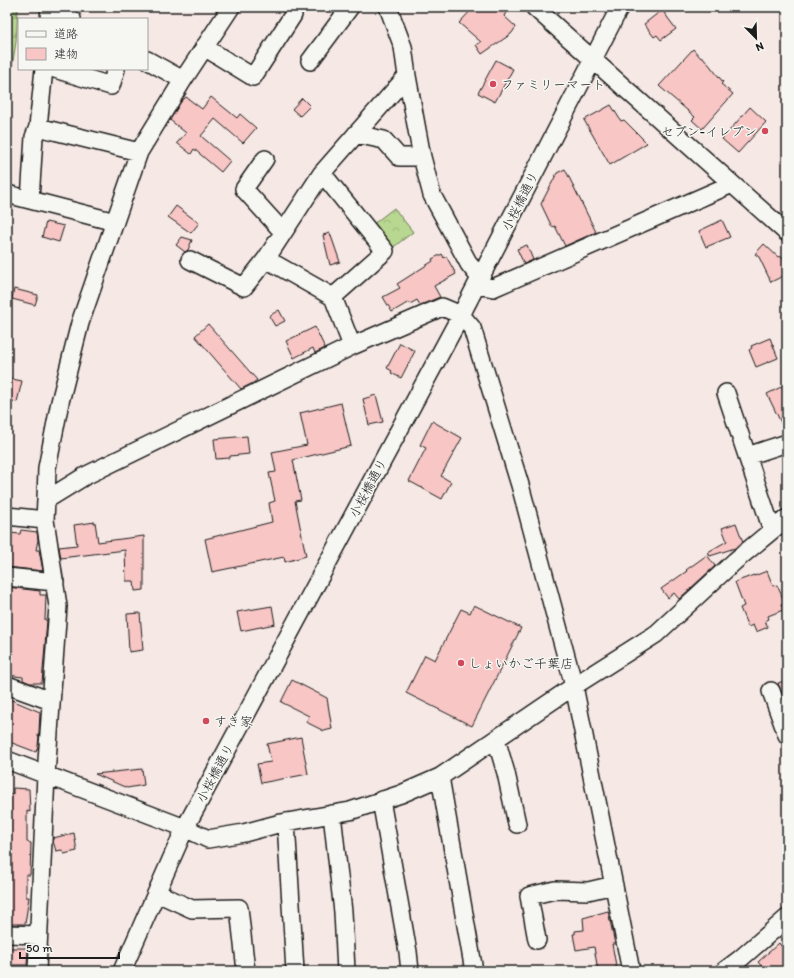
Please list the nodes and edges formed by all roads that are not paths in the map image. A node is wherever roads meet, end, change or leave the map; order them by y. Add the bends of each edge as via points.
1 (231, 7) edge
2 (350, 7) edge
3 (388, 7) edge
4 (534, 7) edge
5 (620, 7) edge
6 (293, 15) dead end
7 (49, 18) edge
8 (70, 18) edge
9 (204, 47) junction
10 (593, 59) junction
11 (148, 61) edge
12 (310, 61) dead end
13 (44, 70) edge
14 (58, 70) edge
15 (116, 70) edge
16 (407, 76) junction
17 (183, 80) junction
18 (38, 127) junction
19 (356, 134) junction
20 (139, 152) junction
21 (422, 157) junction
22 (265, 160) dead end
23 (322, 173) junction
24 (732, 184) junction
25 (7, 194) edge
26 (30, 200) junction
27 (115, 222) junction
28 (283, 232) junction
29 (787, 233) edge
30 (266, 258) junction
31 (190, 260) dead end
32 (478, 281) junction
33 (333, 297) junction
34 (461, 315) junction
35 (352, 346) junction
36 (726, 393) dead end
37 (787, 443) edge
38 (747, 456) junction
39 (46, 500) junction
40 (7, 516) edge
41 (787, 518) edge
42 (45, 520) junction
43 (772, 530) junction
44 (7, 578) edge
45 (55, 582) junction
46 (7, 685) edge
47 (574, 686) junction
48 (771, 691) dead end
49 (51, 701) junction
50 (787, 735) edge
51 (496, 739) junction
52 (7, 760) edge
53 (46, 775) junction
54 (440, 777) junction
55 (381, 800) junction
56 (332, 814) junction
57 (286, 822) junction
58 (517, 824) dead end
59 (185, 828) junction
60 (614, 885) junction
61 (157, 893) junction
62 (787, 918) edge
63 (7, 934) edge
64 (38, 935) junction
65 (537, 940) dead end
66 (124, 970) edge
67 (37, 971) edge
68 (246, 971) edge
69 (295, 971) edge
70 (346, 971) edge
71 (410, 971) edge
72 (474, 971) edge
73 (631, 971) edge
74 (724, 971) edge

1 - 9 street
2 - 12 street
3 - 16 street via 403,47
4 - 10 street
5 - 10 street, 小桜橋通り
6 - 9 street via 253,78
7 - 8 street via 50,7
9 - 17 street
10 - 24 street
10 - 32 street, 小桜橋通り
11 - 17 street
13 - 18 street
14 - 15 street via 111,86
16 - 19 street
16 - 21 street
17 - 20 street
18 - 20 street
18 - 26 street via 34,137
19 - 21 street via 384,140 399,157
19 - 23 street
20 - 27 street
21 - 32 street via 432,195
22 - 28 street via 244,190
23 - 28 street
23 - 33 street via 385,251
24 - 29 street
24 - 32 street via 493,288
25 - 26 street
26 - 27 street
27 - 39 street via 78,330 60,402 48,468
28 - 30 street
30 - 31 street via 244,287
30 - 33 street
32 - 34 street, 小桜橋通り
33 - 35 street
34 - 35 street via 442,307
34 - 47 street via 472,328 520,485
34 - 59 street, 小桜橋通り
35 - 39 street via 85,476
36 - 38 street
37 - 38 street
38 - 43 street
39 - 42 street
40 - 42 street
41 - 43 street
42 - 45 street
43 - 47 street via 656,634
44 - 45 street
45 - 49 street via 58,606
46 - 49 street
47 - 51 street
47 - 60 street
48 - 50 street
49 - 53 street
51 - 54 street
51 - 58 street
52 - 53 street
53 - 59 street
53 - 64 street
54 - 55 street
54 - 72 street
55 - 56 street via 350,811
55 - 71 street
56 - 57 street
56 - 70 street via 343,912
57 - 59 street via 208,839
57 - 69 street
59 - 61 street, 小桜橋通り
60 - 65 street via 588,891 555,890 529,896
60 - 73 street
61 - 66 street, 小桜橋通り
61 - 68 street via 192,909 239,908
62 - 74 street
63 - 64 street
64 - 67 street

